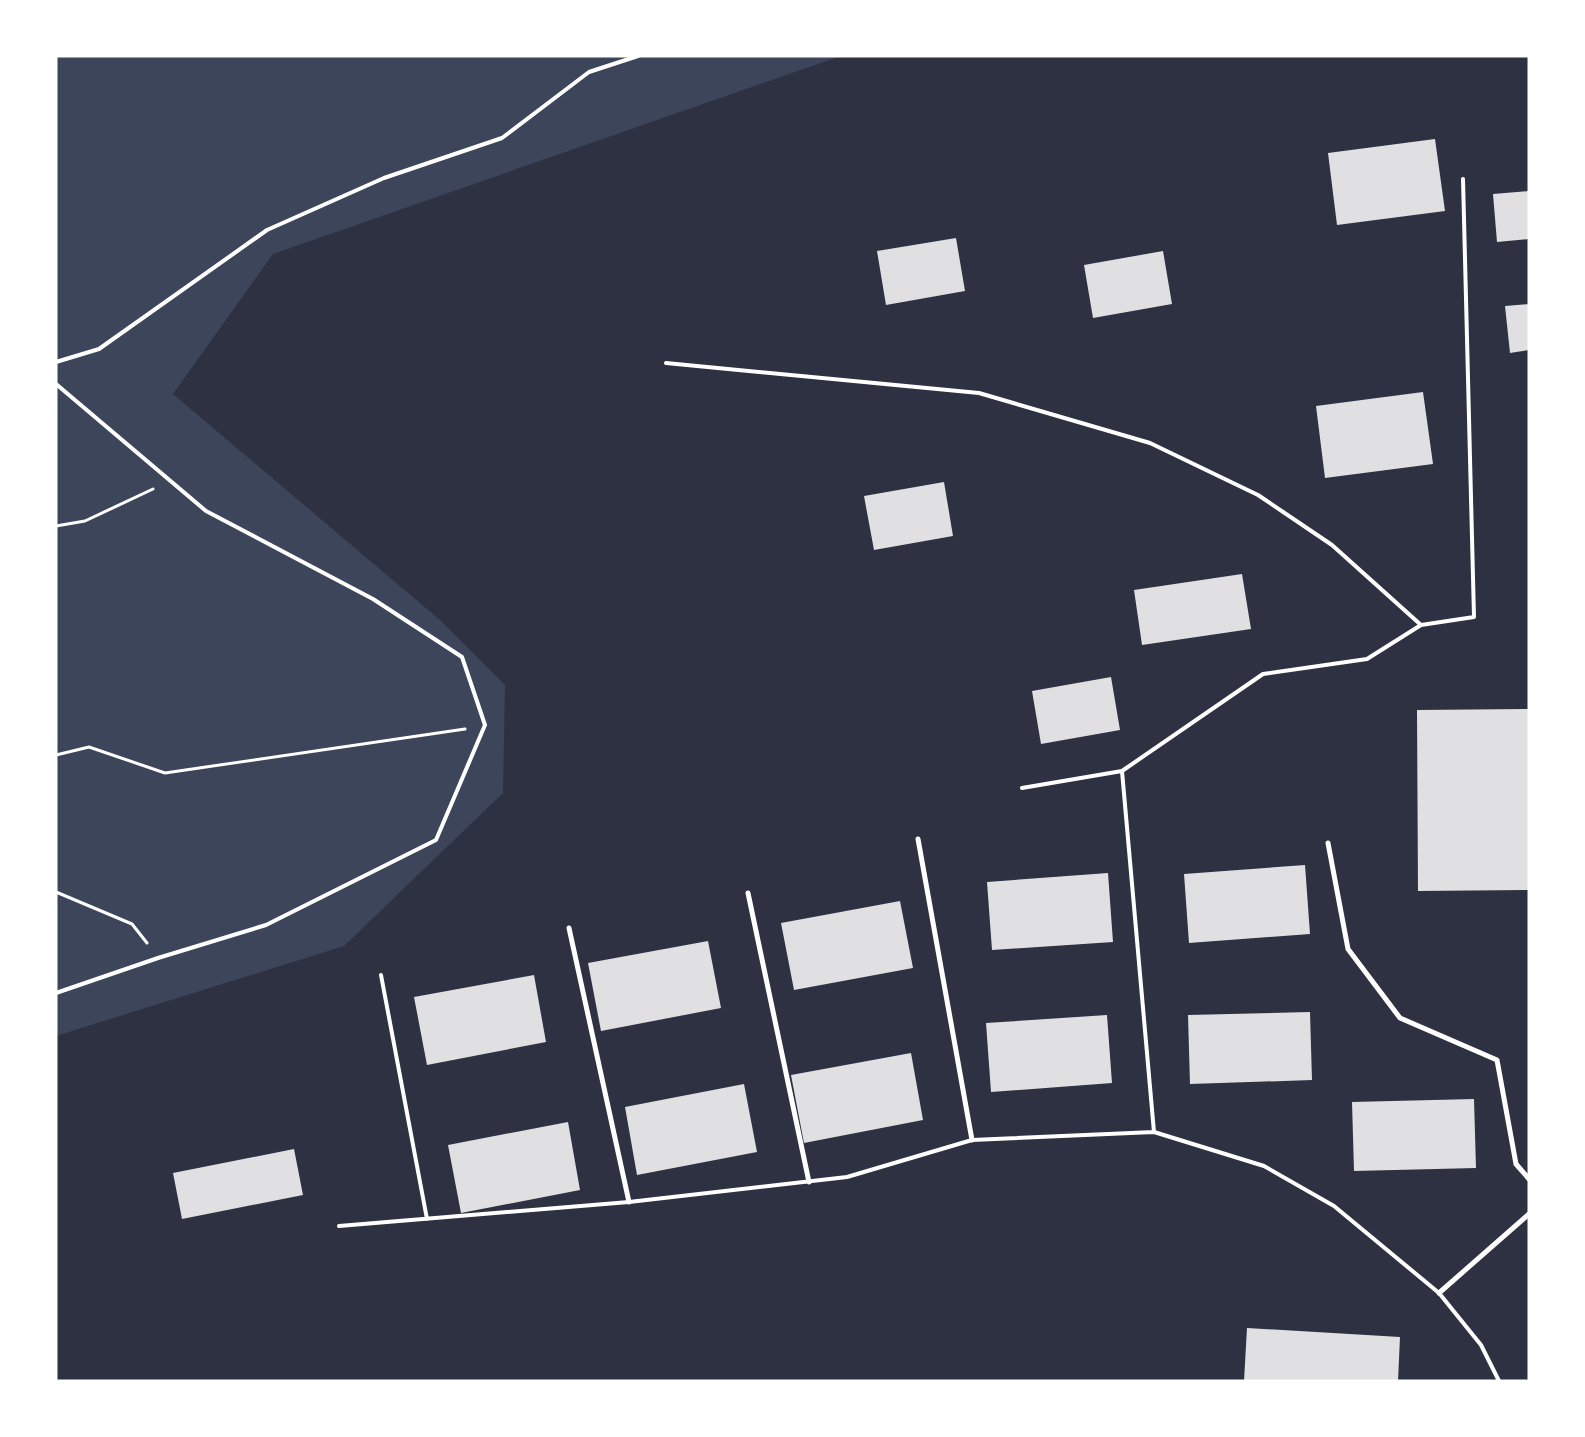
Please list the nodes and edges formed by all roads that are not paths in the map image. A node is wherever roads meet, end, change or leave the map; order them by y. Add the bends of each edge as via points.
1 (638, 56) edge
2 (1463, 179) dead end
3 (56, 362) edge
4 (666, 363) dead end
5 (56, 384) edge
6 (1421, 625) junction
7 (1122, 771) junction
8 (1022, 788) dead end
9 (918, 840) dead end
10 (1328, 842) dead end
11 (748, 893) dead end
12 (569, 928) dead end
13 (381, 974) dead end
14 (56, 993) edge
15 (1154, 1132) junction
16 (972, 1140) junction
17 (1529, 1179) edge
18 (809, 1182) junction
19 (628, 1202) junction
20 (1529, 1214) edge
21 (428, 1218) junction
22 (339, 1226) dead end
23 (1438, 1294) junction
24 (1499, 1381) edge

1 - 3 lane via 589,72 502,138 384,178 267,230 99,350
2 - 6 lane via 1474,617
4 - 6 lane via 979,393 1150,443 1267,500 1332,545
5 - 14 lane via 206,511 373,599 462,657 485,726 436,840 266,925
6 - 7 lane via 1367,659 1263,674
7 - 8 lane
7 - 15 lane
9 - 16 street
10 - 17 street via 1348,949 1400,1018 1497,1060 1516,1164
11 - 18 street
12 - 19 street
13 - 21 lane
15 - 16 lane
15 - 23 lane via 1272,1170 1334,1206
16 - 18 lane via 847,1177
18 - 19 lane
19 - 21 lane
20 - 23 street
21 - 22 lane
23 - 24 lane via 1481,1345

